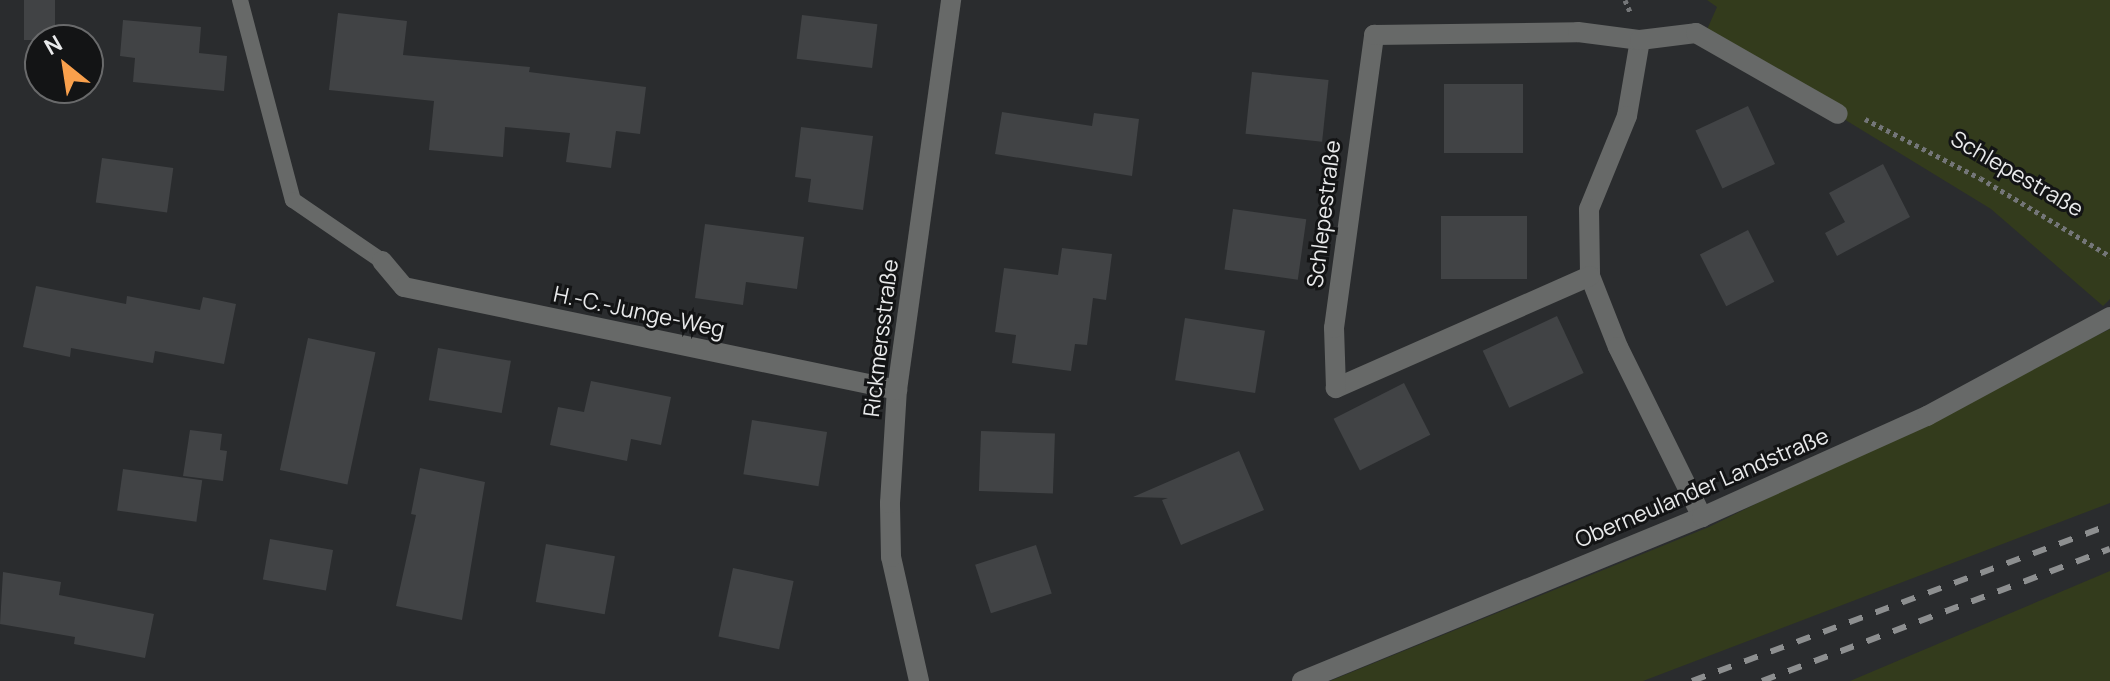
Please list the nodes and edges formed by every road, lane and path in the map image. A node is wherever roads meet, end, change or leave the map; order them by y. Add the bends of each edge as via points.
1 (240, 0) edge
2 (951, 0) edge
3 (1640, 40) junction
4 (1838, 114) joint
5 (2110, 256) edge
6 (382, 261) joint
7 (1590, 276) junction
8 (2110, 317) edge
9 (897, 390) junction
10 (1702, 517) junction
11 (919, 681) edge
12 (1302, 681) edge

1 - 6 lane via 293,200
2 - 9 street, Rickmersstraße
3 - 4 street, Schlepestraße via 1696,33
3 - 7 street via 1627,116 1597,178 1589,209
3 - 7 street, Schlepestraße via 1578,32 1374,35 1334,328 1336,388
4 - 5 path, Schlepestraße via 1851,112 1980,178
6 - 9 street, H.-C.-Junge-Weg via 404,287
7 - 10 street via 1618,347
8 - 10 street, Oberneulander Landstraße via 1927,416
9 - 11 street, Rickmersstraße via 891,557
10 - 12 street, Oberneulander Landstraße

